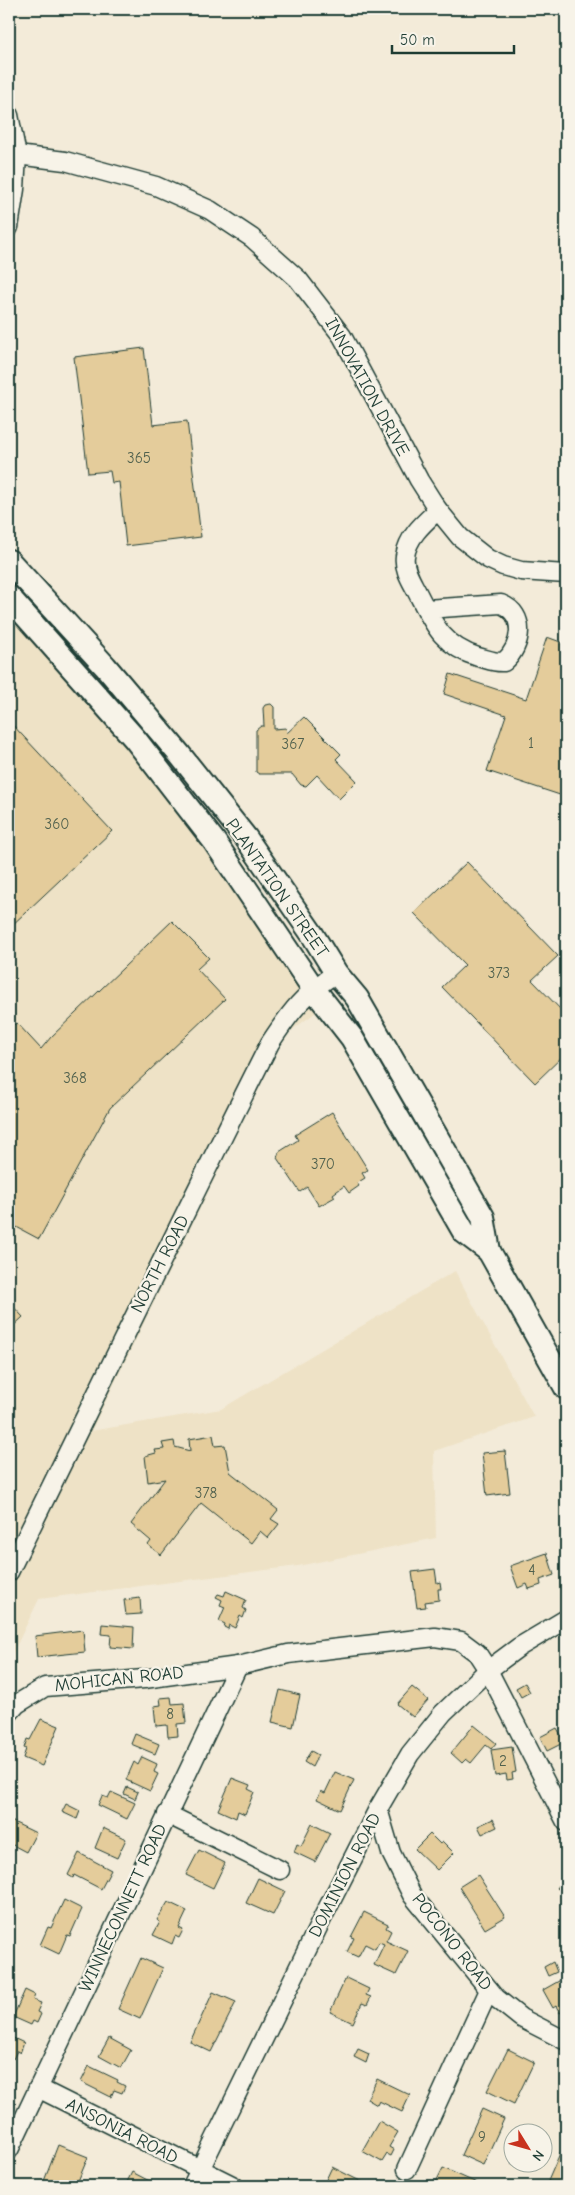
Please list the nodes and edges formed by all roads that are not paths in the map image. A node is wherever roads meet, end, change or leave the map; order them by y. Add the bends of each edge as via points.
1 (9, 116) edge
2 (16, 155) junction
3 (9, 227) edge
4 (438, 510) junction
5 (9, 561) edge
6 (566, 574) edge
7 (9, 597) edge
8 (426, 610) junction
9 (336, 973) junction
10 (313, 988) junction
11 (489, 1251) junction
12 (566, 1388) edge
13 (9, 1572) edge
14 (566, 1619) edge
15 (238, 1666) junction
16 (488, 1670) junction
17 (9, 1713) edge
18 (378, 1810) junction
19 (167, 1814) junction
20 (566, 1822) edge
21 (280, 1870) dead end
22 (489, 1990) junction
23 (566, 2041) edge
24 (38, 2088) junction
25 (9, 2150) edge
26 (407, 2169) dead end
27 (200, 2170) junction
28 (192, 2186) edge
29 (234, 2186) edge

1 - 2 street
2 - 3 street
2 - 4 street, INNOVATION DRIVE via 65,161 156,186 210,210 268,250 302,282 342,336
4 - 6 street, INNOVATION DRIVE via 460,536 488,559 521,571
4 - 8 street via 418,530 405,556 406,568
5 - 9 main road, PLANTATION STREET via 104,666 246,838
7 - 10 main road, PLANTATION STREET via 128,730 168,781 214,841
8 - 8 street via 434,627 456,648 497,662 504,662 519,637 513,612 501,604
9 - 10 street, NORTH ROAD
9 - 11 main road, PLANTATION STREET via 357,998 483,1217
10 - 11 main road, PLANTATION STREET via 352,1038 464,1232
10 - 13 street, NORTH ROAD via 289,1014 270,1043 84,1414
11 - 12 main road, PLANTATION STREET
14 - 16 street, DOMINION ROAD via 518,1647
15 - 16 street, MOHICAN ROAD via 288,1654 435,1637 461,1641 477,1653
15 - 17 street, MOHICAN ROAD via 144,1679 45,1687 17,1704
15 - 19 street, WINNECONNETT ROAD
16 - 18 street, DOMINION ROAD via 430,1728 399,1772
16 - 20 street, MOHICAN ROAD
18 - 22 street, POCONO ROAD via 391,1853 412,1895
18 - 27 street, DOMINION ROAD
19 - 21 street
19 - 24 street, WINNECONNETT ROAD
22 - 23 street, POCONO ROAD via 503,2006 521,2018
22 - 26 street
24 - 25 street, WINNECONNETT ROAD
24 - 27 street, ANSONIA ROAD
27 - 28 street, DOMINION ROAD
27 - 29 street, ANSONIA ROAD

